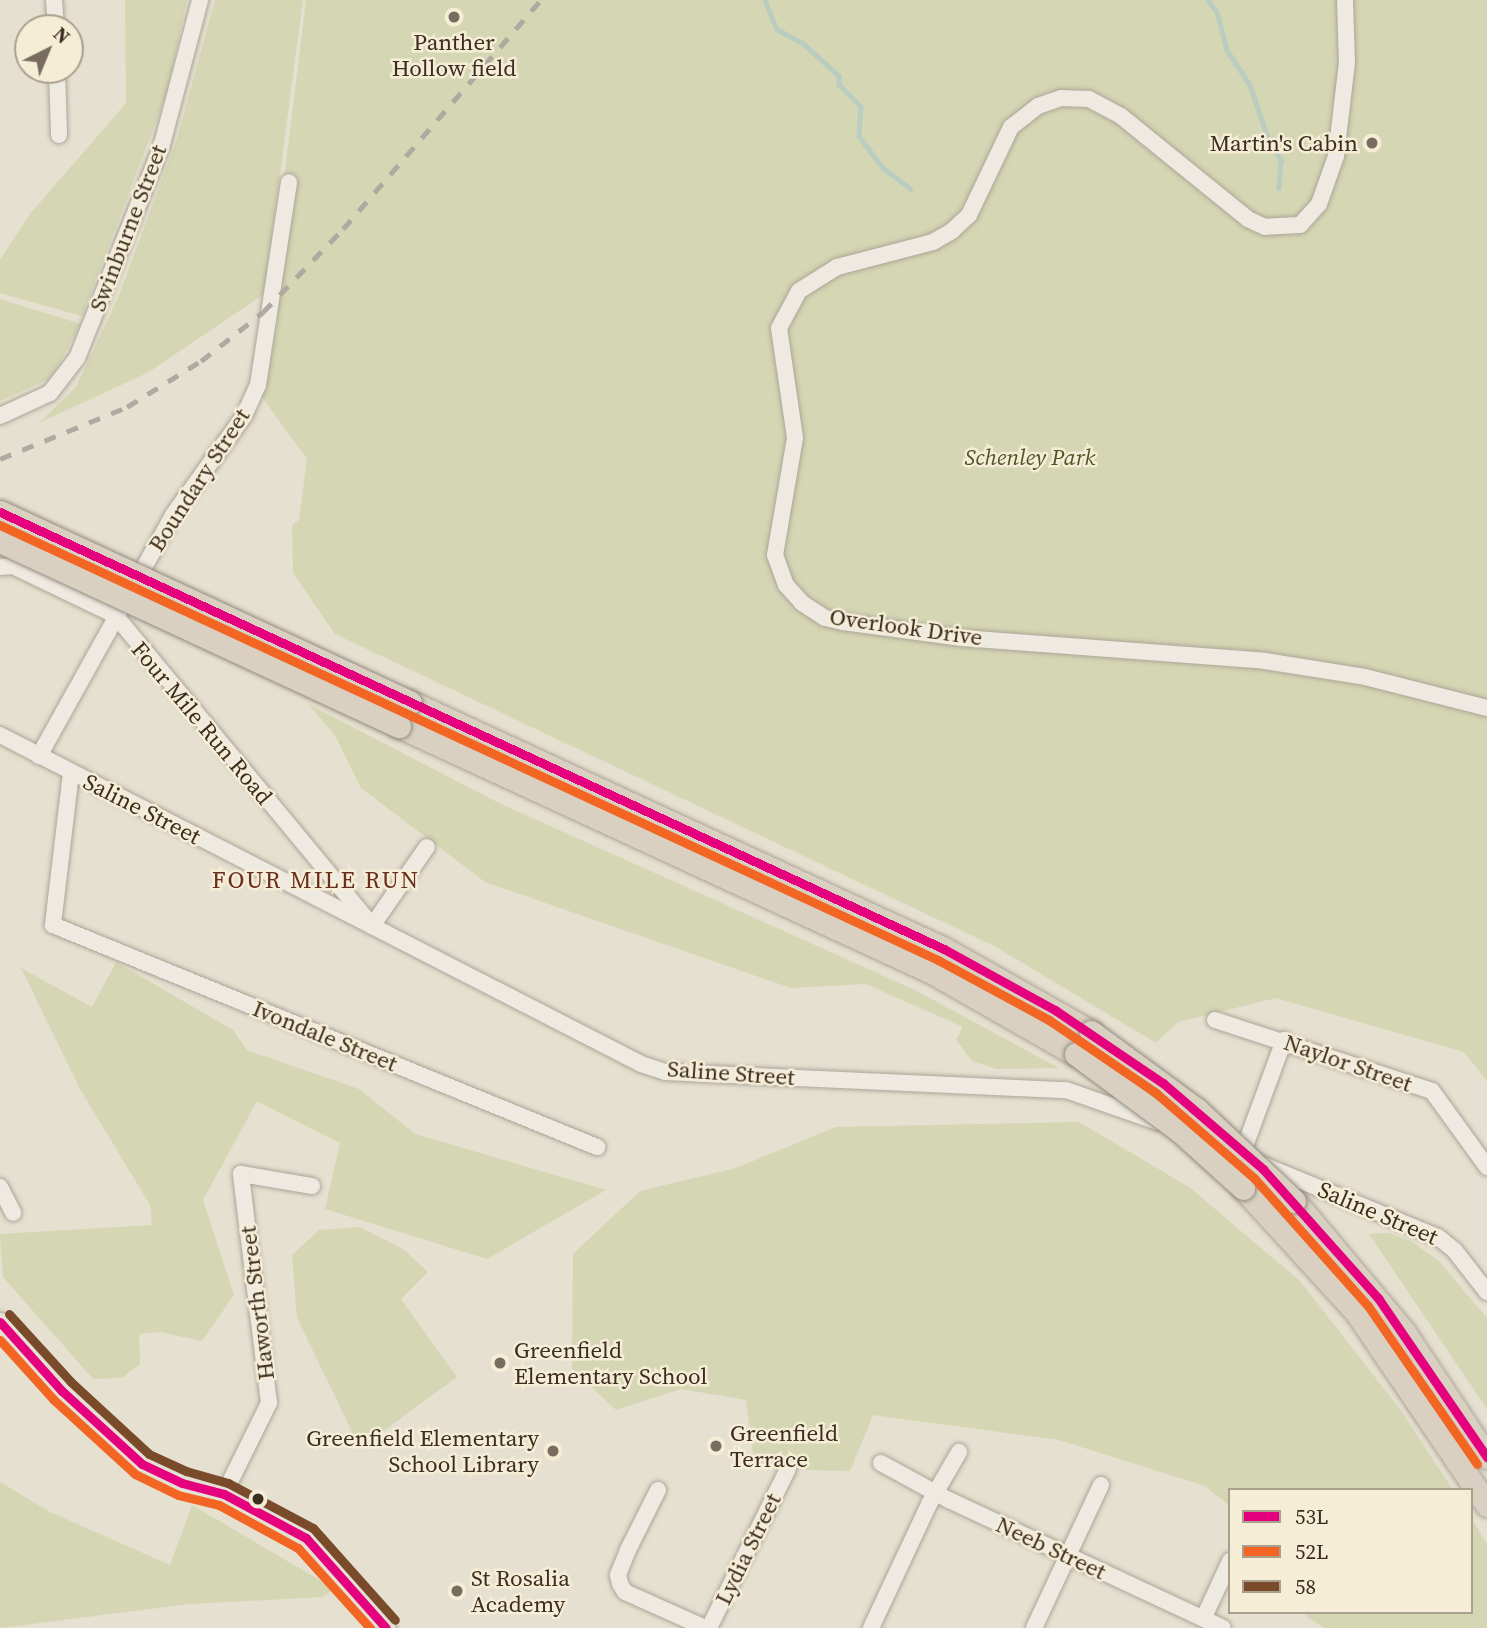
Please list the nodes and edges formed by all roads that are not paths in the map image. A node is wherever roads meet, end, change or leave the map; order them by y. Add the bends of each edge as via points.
1 (200, 0) edge
2 (1345, 0) edge
3 (57, 84) edge
4 (59, 135) dead end
5 (289, 181) dead end
6 (0, 416) edge
7 (0, 512) edge
8 (0, 541) edge
9 (0, 567) edge
10 (115, 615) junction
11 (1487, 708) edge
12 (0, 735) edge
13 (39, 756) junction
14 (71, 773) junction
15 (427, 847) dead end
16 (372, 926) junction
17 (1215, 1020) dead end
18 (1284, 1040) junction
19 (597, 1147) dead end
20 (1241, 1157) junction
21 (1487, 1167) edge
22 (312, 1186) dead end
23 (0, 1187) edge
24 (13, 1213) dead end
25 (1487, 1292) edge
26 (0, 1322) edge
27 (959, 1451) dead end
28 (1487, 1457) edge
29 (881, 1463) dead end
30 (788, 1469) dead end
31 (1101, 1485) dead end
32 (658, 1490) dead end
33 (937, 1492) junction
34 (224, 1494) junction
35 (1487, 1505) edge
36 (1069, 1556) junction
37 (1228, 1565) edge
38 (1204, 1617) junction
39 (386, 1628) edge
40 (707, 1628) edge
41 (871, 1628) edge
42 (1034, 1628) edge
43 (1223, 1628) edge

1 - 6 street, Swinburne Street via 161,148 77,358 40,400
2 - 11 street, Overlook Drive via 1347,62 1336,156 1319,204 1300,225 1265,227 1248,219 1121,116 1089,99 1061,98 1038,106 1011,127 968,215 951,230 933,242 818,276 799,291 783,315 779,344 795,438 775,555 786,585 825,618 906,632 1265,661 1365,677
3 - 4 street
5 - 10 street, Boundary Street via 258,385 244,416 173,515
7 - 28 highway, bridge via 944,948 1091,1032 1197,1110 1294,1201 1398,1324
8 - 35 highway, bridge via 932,972 1076,1054 1180,1131 1243,1188 1357,1313
9 - 10 street, Four Mile Run Road via 13,566
10 - 13 street, Boundary Street
10 - 16 street, Four Mile Run Road
12 - 13 street, Saline Street
13 - 14 street, Saline Street
14 - 16 street, Saline Street
14 - 19 street, Ivondale Street via 53,925
15 - 16 street
16 - 20 street, Saline Street via 666,1072 1079,1091
17 - 18 street, Naylor Street
18 - 20 street
18 - 21 street, Naylor Street via 1432,1091
20 - 25 street, Saline Street via 1438,1237
22 - 34 street, Haworth Street via 241,1174 269,1403
23 - 24 street
26 - 34 main road via 62,1391 142,1464 182,1483
27 - 33 street
29 - 33 street, Neeb Street
30 - 40 street, Lydia Street
31 - 36 street
32 - 40 street via 623,1562 620,1584 625,1592
33 - 36 street, Neeb Street
33 - 41 street
34 - 39 main road via 306,1538
36 - 38 street, Neeb Street
36 - 42 street
37 - 38 street
38 - 43 street, Neeb Street

